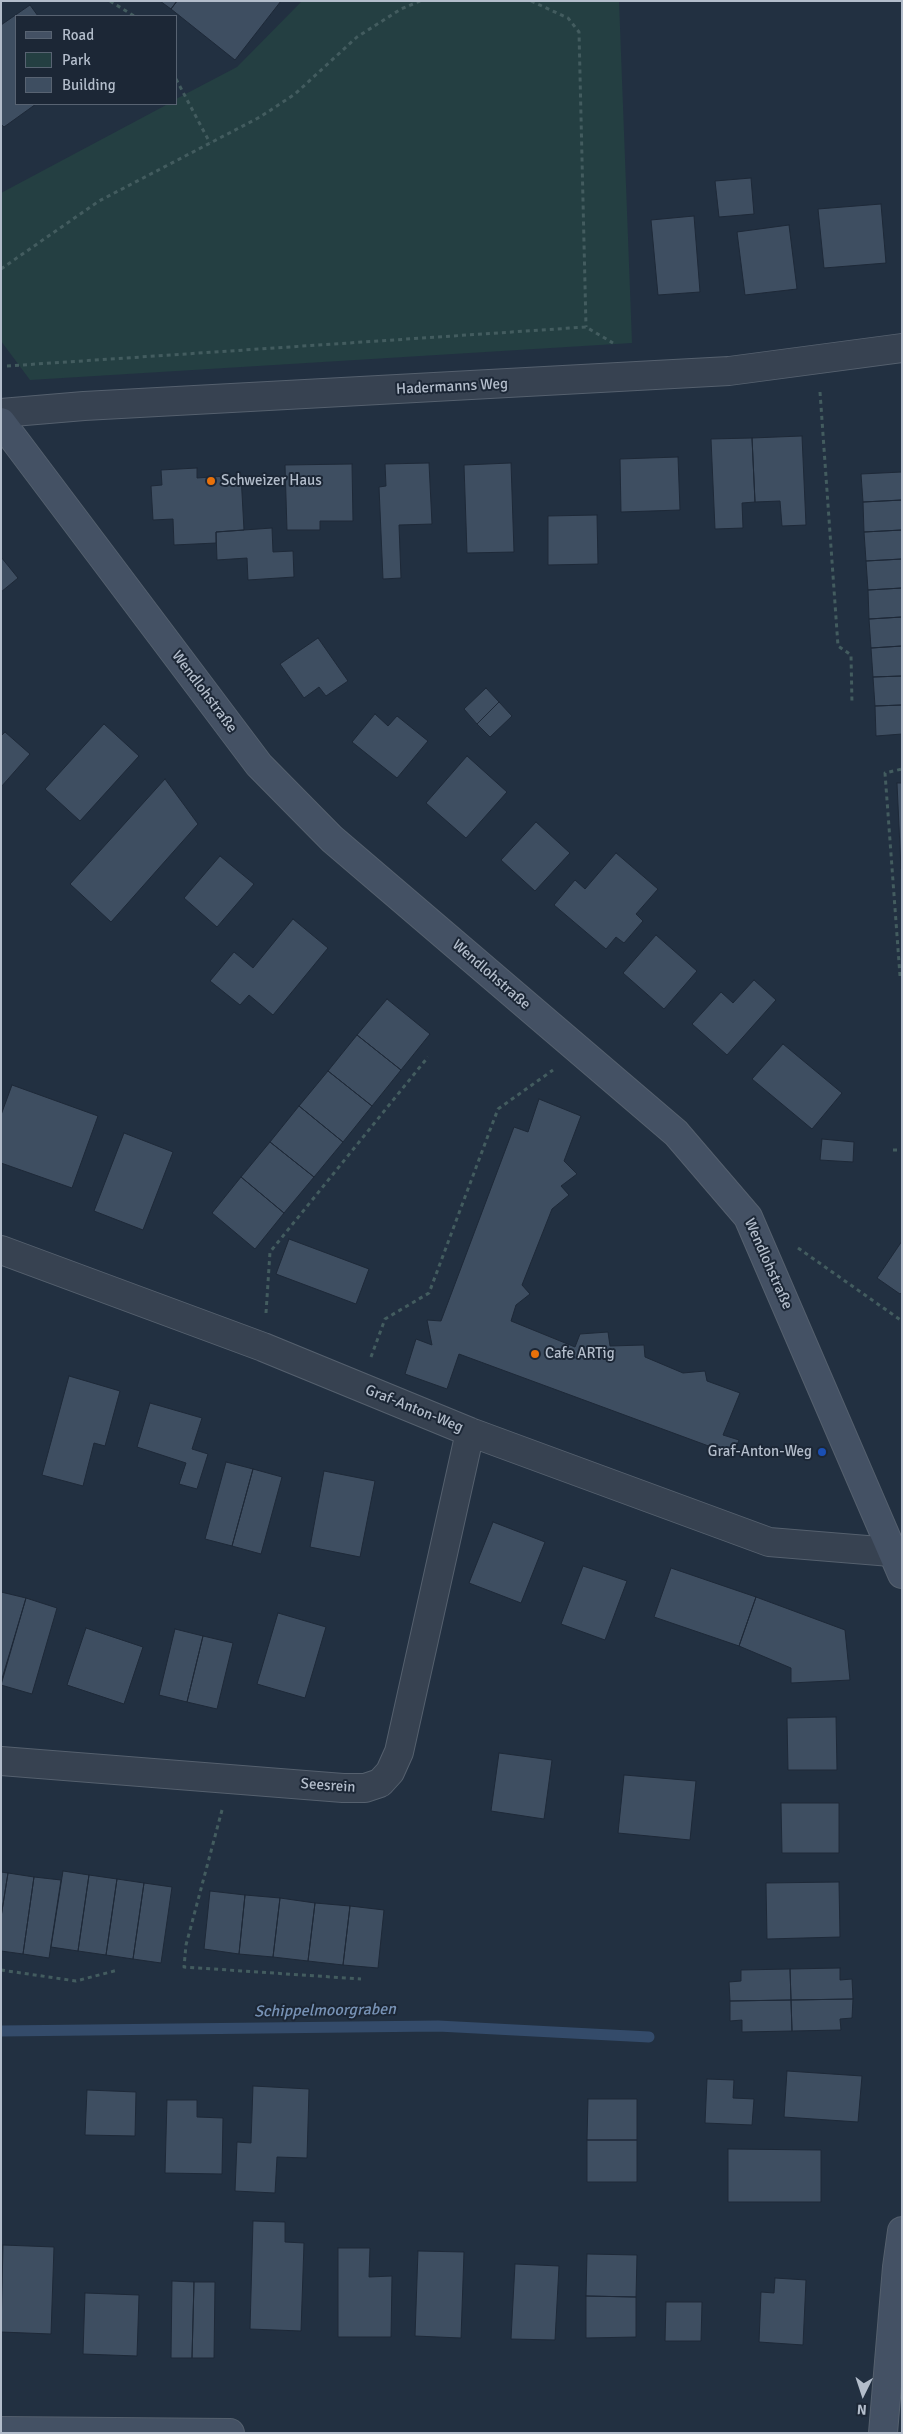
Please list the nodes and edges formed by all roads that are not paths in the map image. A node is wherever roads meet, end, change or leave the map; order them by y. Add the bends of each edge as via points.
1 (902, 348) edge
2 (1, 413) edge
3 (1, 422) edge
4 (1, 1250) edge
5 (470, 1432) junction
6 (896, 1563) edge
7 (1, 1761) edge
8 (902, 2231) edge
9 (1, 2431) edge
10 (230, 2433) edge
11 (883, 2433) edge

1 - 2 street, Hadermanns Weg via 729,371
3 - 6 street, Wendlohstraße via 259,765 332,839 676,1133 748,1217
4 - 5 street, Graf-Anton-Weg via 263,1347
5 - 6 street, Graf-Anton-Weg via 769,1542
5 - 7 street, Seesrein via 399,1752 390,1772 380,1783 365,1788
8 - 11 street via 896,2267
9 - 10 street

